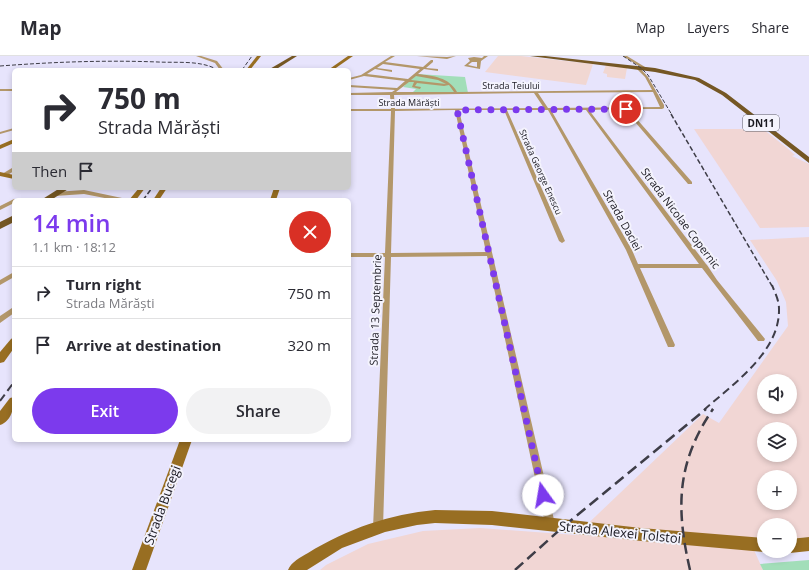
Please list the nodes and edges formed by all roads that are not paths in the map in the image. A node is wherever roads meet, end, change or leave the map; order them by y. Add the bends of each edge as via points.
1 (198, 56) edge
2 (259, 56) edge
3 (295, 56) edge
4 (351, 56) edge
5 (393, 56) edge
6 (421, 56) edge
7 (454, 56) edge
8 (486, 56) edge
9 (532, 56) edge
10 (625, 56) edge
11 (480, 60) junction
12 (432, 61) dead end
13 (382, 62) junction
14 (220, 68) edge
15 (250, 68) edge
16 (275, 68) edge
17 (333, 68) edge
18 (374, 68) junction
19 (423, 68) junction
20 (642, 68) junction
21 (437, 70) dead end
22 (391, 71) dead end
23 (363, 75) junction
24 (415, 75) junction
25 (351, 79) edge
26 (407, 81) junction
27 (416, 82) junction
28 (450, 84) junction
29 (351, 86) edge
30 (420, 88) dead end
31 (398, 89) junction
32 (0, 90) edge
33 (12, 90) edge
34 (654, 90) junction
35 (456, 93) junction
36 (536, 93) junction
37 (351, 94) edge
38 (392, 94) junction
39 (505, 109) junction
40 (548, 109) junction
41 (587, 109) junction
42 (626, 109) junction
43 (351, 110) edge
44 (393, 110) junction
45 (457, 110) junction
46 (12, 130) edge
47 (0, 134) edge
48 (12, 141) edge
49 (0, 146) edge
50 (809, 161) edge
51 (12, 170) edge
52 (2, 174) edge
53 (12, 176) edge
54 (690, 183) dead end
55 (81, 190) edge
56 (140, 190) edge
57 (56, 191) edge
58 (47, 198) edge
59 (114, 198) edge
60 (134, 198) edge
61 (12, 202) edge
62 (0, 208) edge
63 (12, 219) edge
64 (0, 226) edge
65 (562, 241) dead end
66 (388, 254) junction
67 (489, 254) junction
68 (351, 255) edge
69 (636, 266) junction
70 (705, 266) junction
71 (12, 275) edge
72 (0, 283) edge
73 (12, 311) edge
74 (0, 320) edge
75 (761, 339) dead end
76 (12, 344) edge
77 (671, 345) dead end
78 (0, 359) edge
79 (12, 403) edge
80 (0, 420) edge
81 (185, 442) edge
82 (550, 524) junction
83 (378, 528) junction
84 (809, 544) edge
85 (757, 545) edge
86 (797, 545) edge
87 (139, 570) edge
88 (295, 570) edge

1 - 14 street via 216,62
2 - 15 street
3 - 16 main road
4 - 17 street
5 - 13 street
6 - 7 street
8 - 11 street
9 - 20 main road, DN11
10 - 20 street
11 - 11 street via 479,68 466,66 471,61 469,59
12 - 19 street
13 - 18 street
13 - 19 street
18 - 22 street
18 - 23 street
19 - 21 street
19 - 24 street
20 - 34 street
20 - 50 main road, DN11 via 680,74 711,86 728,96
23 - 25 street
23 - 26 street
24 - 26 street
24 - 28 street via 440,79
26 - 27 street
26 - 31 street
27 - 28 street
27 - 30 street via 413,86
28 - 35 street
29 - 31 street
31 - 38 street
32 - 33 street
34 - 36 street, Strada Teiului
34 - 42 street, Strada Mărăști via 662,108
35 - 36 street, Strada Teiului
35 - 38 street, Strada Teiului
36 - 40 street, Strada Daciei
37 - 38 street, Strada Teiului
38 - 44 street, Strada 13 Septembrie
39 - 40 street, Strada Mărăști
39 - 45 street, Strada Mărăști
39 - 65 street, Strada George Enescu
40 - 41 street, Strada Mărăști
40 - 69 street, Strada Daciei
41 - 42 street, Strada Mărăști
41 - 70 street, Strada Nicolae Copernic
42 - 54 street
43 - 44 street, Strada Mărăști
44 - 45 street, Strada Mărăști
44 - 66 street, Strada 13 Septembrie
45 - 67 street
46 - 47 street
48 - 49 street
51 - 52 street
52 - 53 street
55 - 57 street
55 - 59 street
56 - 60 street
57 - 58 main road
61 - 62 street
63 - 64 main road
66 - 67 street
66 - 68 street
66 - 83 street, Strada 13 Septembrie
67 - 82 street
69 - 70 street
69 - 77 street, Strada Daciei
70 - 75 street, Strada Nicolae Copernic
71 - 72 street
73 - 74 street
76 - 78 street
79 - 80 street
81 - 87 street, Strada Bucegi
82 - 83 street, Strada Alexei Tolstoi via 461,516 416,518
82 - 85 street, Strada Alexei Tolstoi via 683,540
83 - 88 street, Strada Alexei Tolstoi via 326,550
84 - 86 street

